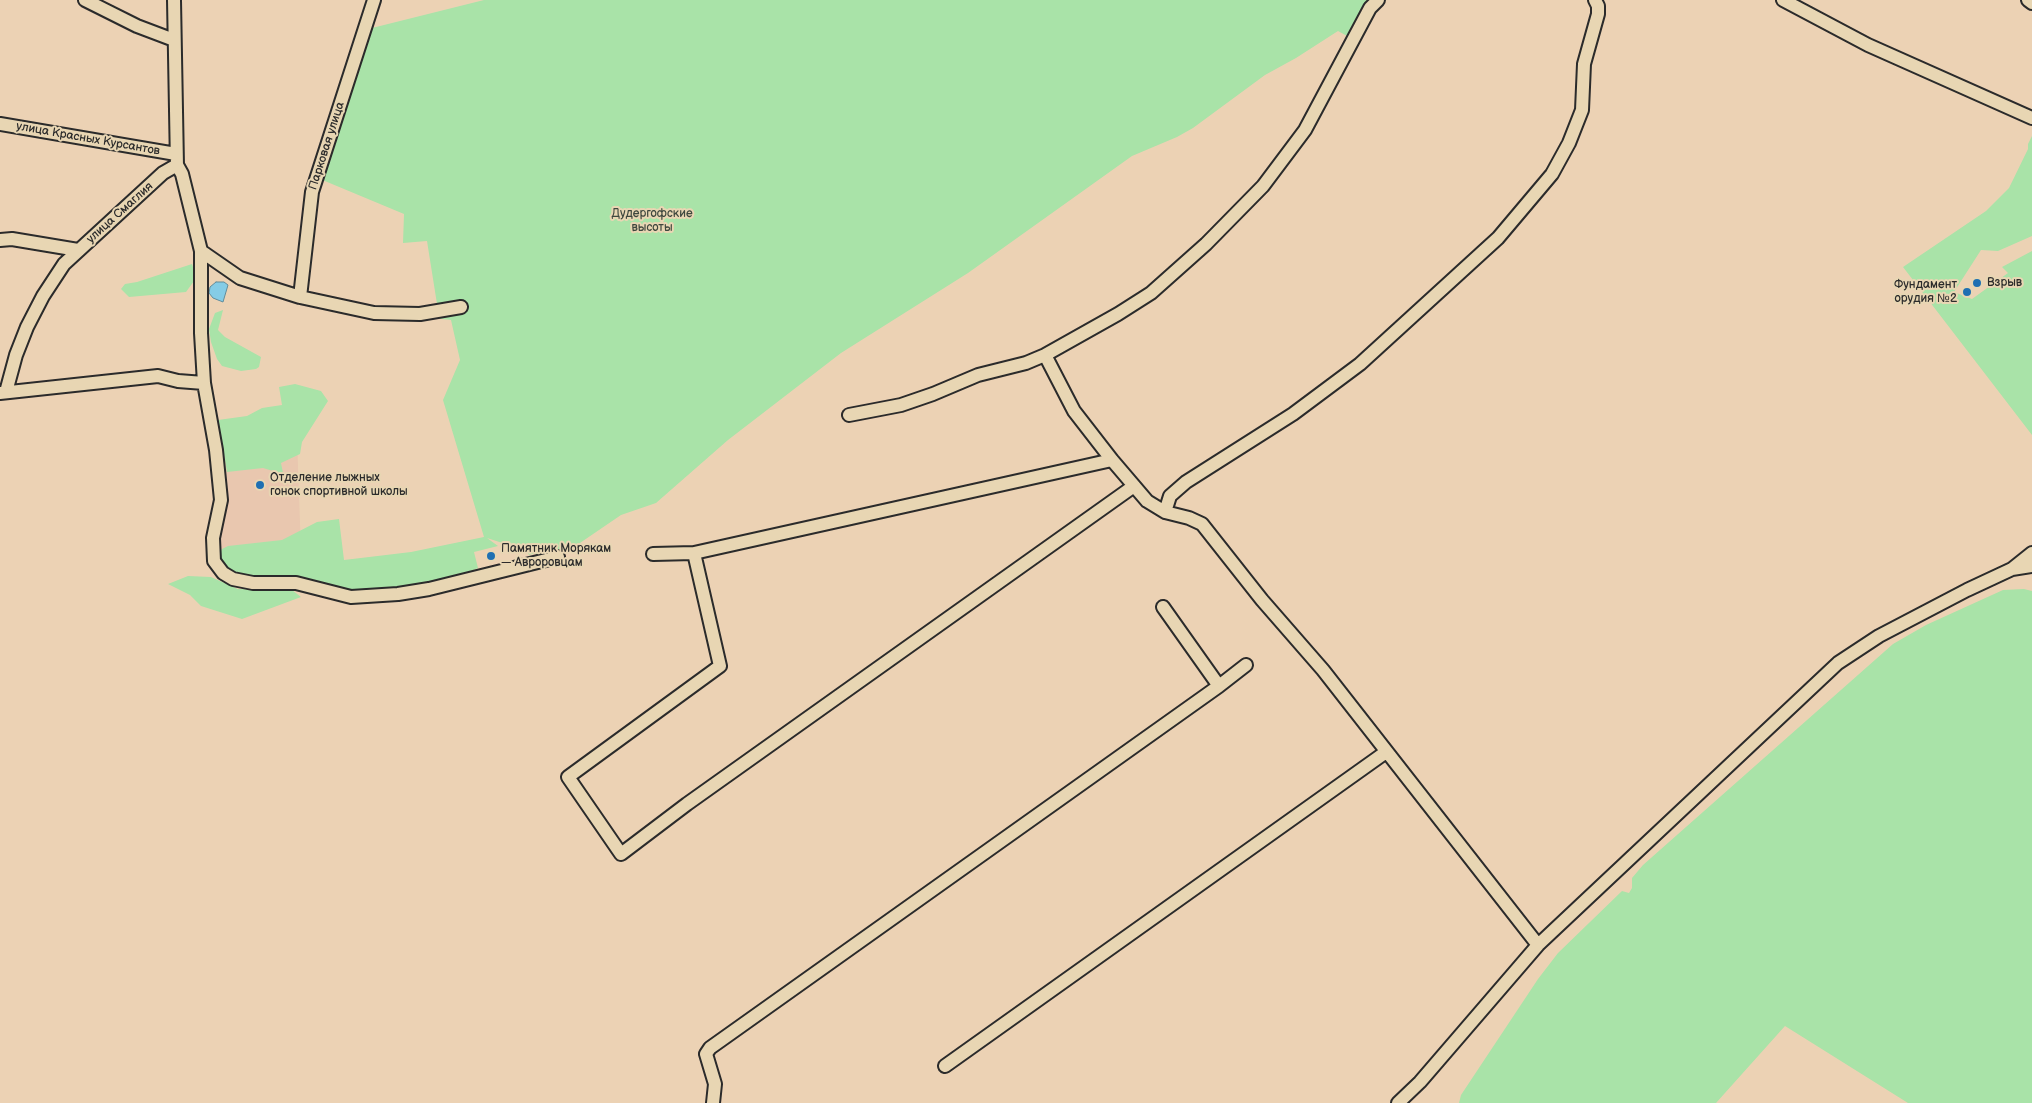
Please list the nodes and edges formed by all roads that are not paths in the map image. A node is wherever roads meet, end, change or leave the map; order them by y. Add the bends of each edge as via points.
1 (85, 0) edge
2 (174, 0) edge
3 (374, 0) edge
4 (1378, 0) edge
5 (1595, 0) edge
6 (1782, 0) edge
7 (2028, 0) edge
8 (2032, 3) edge
9 (174, 40) junction
10 (2032, 118) edge
11 (0, 124) edge
12 (177, 160) junction
13 (0, 240) edge
14 (78, 250) junction
15 (201, 251) junction
16 (300, 297) junction
17 (461, 307) dead end
18 (1045, 355) junction
19 (204, 383) junction
20 (3, 393) edge
21 (849, 415) dead end
22 (1112, 460) junction
23 (1134, 486) junction
24 (1165, 512) junction
25 (694, 553) junction
26 (2032, 553) edge
27 (653, 554) dead end
28 (558, 557) dead end
29 (2032, 566) edge
30 (2012, 569) junction
31 (1163, 607) dead end
32 (1246, 665) dead end
33 (1219, 686) junction
34 (1386, 752) junction
35 (1538, 945) junction
36 (945, 1066) dead end
37 (714, 1103) edge
38 (1398, 1103) edge

1 - 9 street
2 - 9 street
3 - 16 street, Парковая улица via 312,192
4 - 18 street via 1370,8 1304,130 1263,186 1206,244 1151,293
5 - 24 street via 1598,14 1584,64 1582,110 1552,174 1498,238 1360,364 1293,414 1186,482 1170,496
6 - 10 street via 1877,49
7 - 8 street
9 - 12 street
11 - 12 street, улица Красных Курсантов
12 - 14 street, улица Смаглия
12 - 15 street
13 - 14 street, улица Смаглия via 12,239
14 - 20 street via 64,264 35,309
15 - 16 street via 240,278
15 - 19 street
16 - 17 street via 374,313 420,314
18 - 21 street via 978,375 901,404
18 - 22 street via 1074,411
19 - 20 street via 158,376
19 - 28 street via 221,500 213,538 214,561 223,573 233,579 253,583 296,582 350,597 376,596 460,583
22 - 23 street
22 - 25 street
23 - 24 street via 1147,501
23 - 25 street via 621,854 568,776 720,666
24 - 34 street via 1202,524
25 - 27 street
26 - 30 street
29 - 30 street
30 - 35 street via 1879,636 1838,663
31 - 33 street
32 - 33 street
33 - 37 street via 710,1048 706,1054 715,1084
34 - 35 street
34 - 36 street
35 - 38 street via 1420,1082

